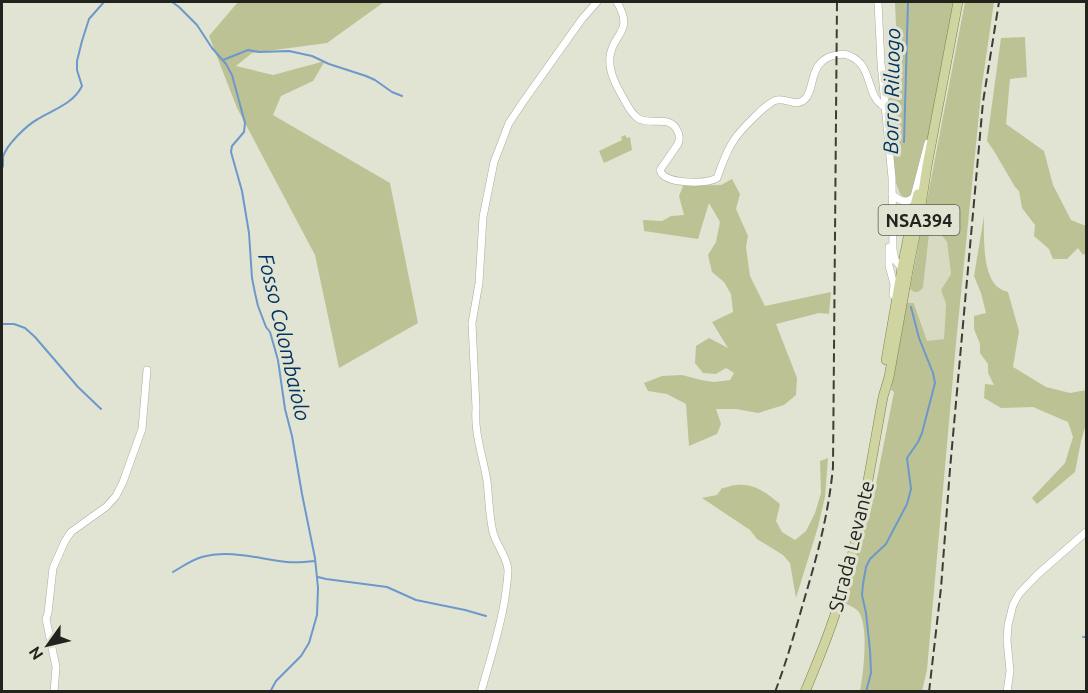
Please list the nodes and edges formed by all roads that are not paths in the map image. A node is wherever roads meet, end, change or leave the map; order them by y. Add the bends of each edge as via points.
1 (597, 2) edge
2 (617, 2) edge
3 (878, 2) edge
4 (958, 2) edge
5 (885, 107) junction
6 (933, 135) junction
7 (892, 194) junction
8 (892, 212) junction
9 (890, 271) junction
10 (903, 273) junction
11 (888, 346) junction
12 (147, 370) dead end
13 (884, 397) junction
14 (1086, 532) edge
15 (54, 692) edge
16 (482, 692) edge
17 (804, 692) edge
18 (1007, 692) edge

1 - 16 street via 509,123 494,162 483,217 472,323 475,420 492,530 508,570 496,643
2 - 5 street via 624,27 611,52 611,69 634,114 640,119 672,123 677,128 678,144 660,170 669,178 712,182 735,138 774,101 804,100 819,65 831,56 846,55 858,61 876,100
3 - 5 street
4 - 6 main road, NSA394
5 - 7 street
6 - 7 street via 926,147 915,197 903,202
6 - 10 main road, NSA394
7 - 8 street
8 - 9 street
8 - 10 street via 893,253
9 - 10 street
9 - 11 street via 894,290
10 - 11 main road, Strada Levante
10 - 13 main road, Strada Levante
11 - 13 main road, Strada Levante
12 - 15 street via 142,429 123,482 106,507 71,531 53,567 46,619 56,667
13 - 17 main road, Strada Levante via 849,569
14 - 18 street via 1037,575 1013,604 1008,625

